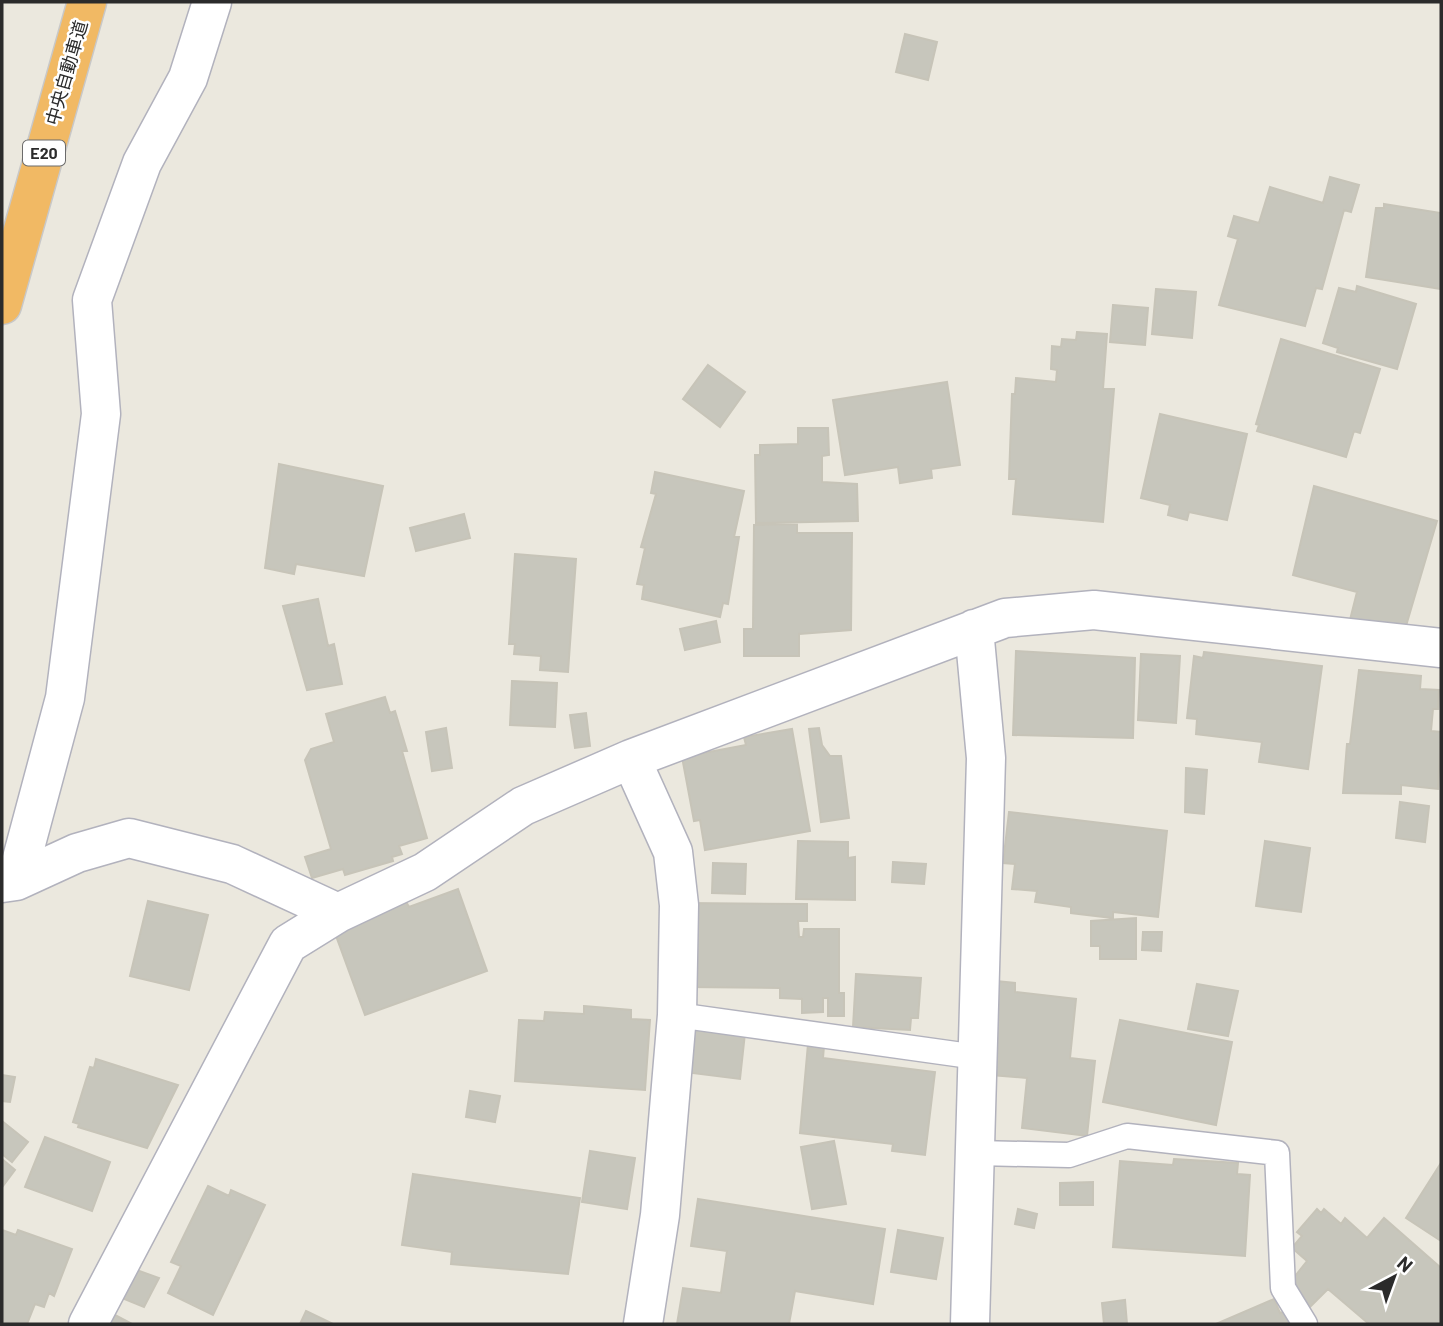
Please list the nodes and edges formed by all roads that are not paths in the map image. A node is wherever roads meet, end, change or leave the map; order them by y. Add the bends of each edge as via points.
1 (87, 2) edge
2 (212, 2) edge
3 (2, 305) edge
4 (974, 629) junction
5 (1441, 648) edge
6 (631, 759) junction
7 (9, 882) edge
8 (338, 913) junction
9 (677, 1015) junction
10 (977, 1058) junction
11 (976, 1153) junction
12 (88, 1324) edge
13 (643, 1324) edge
14 (970, 1324) edge
15 (1305, 1324) edge

1 - 3 highway, 中央自動車道 / E20
2 - 7 street via 188,78 142,163 92,300 101,414 65,698
4 - 5 street via 1004,618 1094,610
4 - 6 street
4 - 10 street via 986,758
6 - 8 street via 523,806 425,872
6 - 9 street via 673,852 679,905
7 - 8 street via 76,853 129,838 232,864
8 - 12 street via 288,944
9 - 10 lane
9 - 13 street via 660,1215
10 - 11 street
11 - 14 street
11 - 15 lane via 1069,1155 1127,1136 1277,1153 1283,1288

